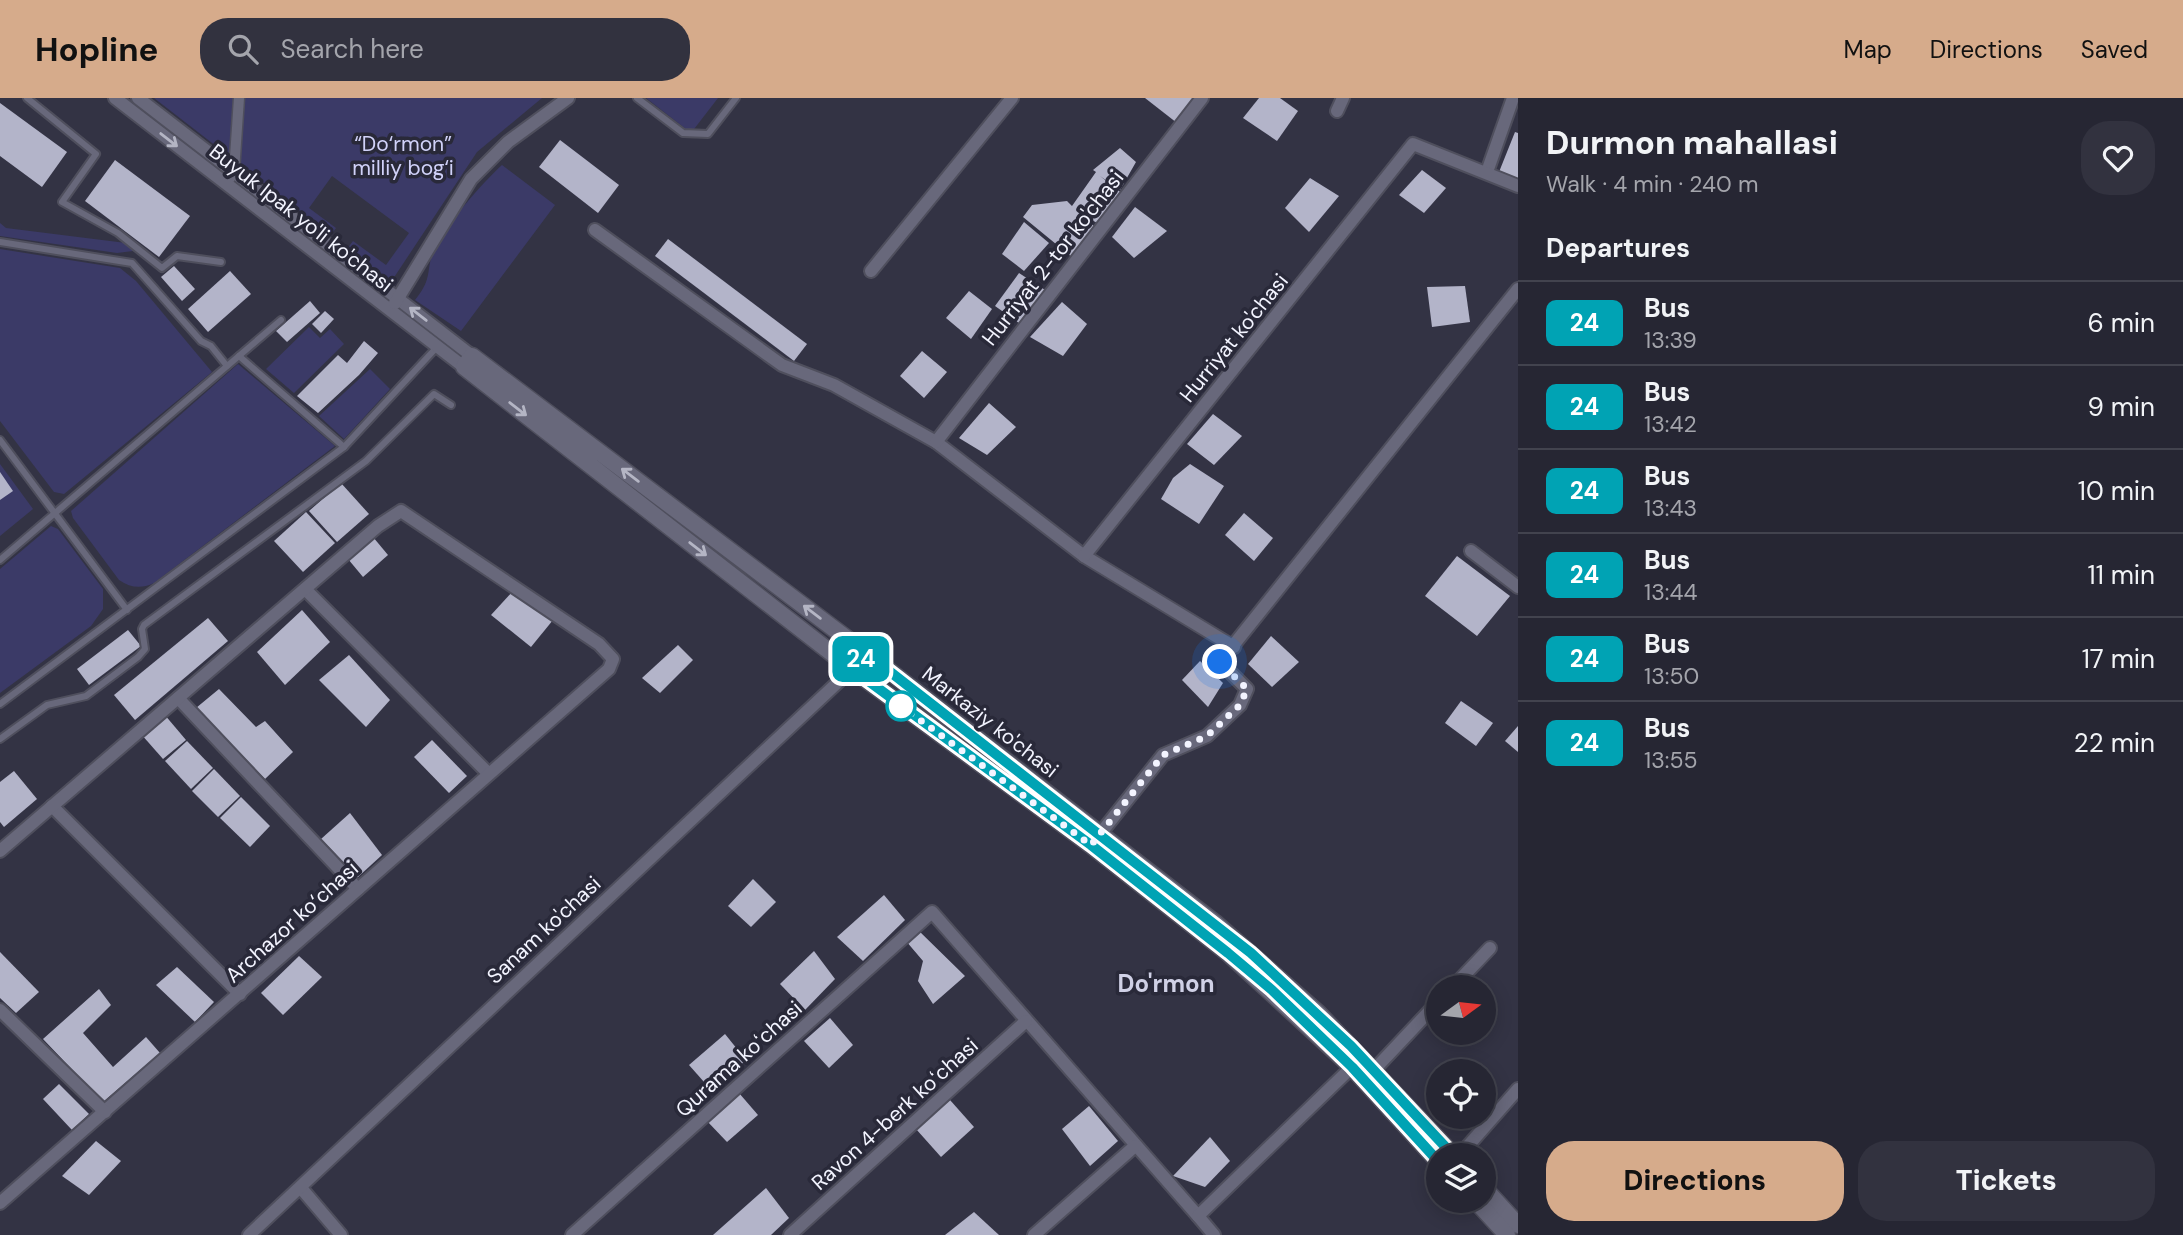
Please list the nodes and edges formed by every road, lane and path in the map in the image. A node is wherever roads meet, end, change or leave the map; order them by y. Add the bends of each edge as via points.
1 (27, 98) edge
2 (115, 98) edge
3 (138, 98) edge
4 (239, 98) edge
5 (568, 98) edge
6 (637, 98) edge
7 (736, 98) edge
8 (1012, 98) edge
9 (1202, 98) edge
10 (1343, 98) edge
11 (1513, 98) edge
12 (1337, 111) dead end
13 (234, 172) junction
14 (1487, 172) junction
15 (226, 184) junction
16 (1518, 186) edge
17 (595, 230) dead end
18 (0, 243) edge
19 (221, 262) dead end
20 (871, 271) dead end
21 (1518, 289) edge
22 (398, 299) junction
23 (390, 311) junction
24 (281, 320) dead end
25 (437, 347) junction
26 (239, 356) junction
27 (468, 362) junction
28 (227, 366) junction
29 (451, 405) dead end
30 (0, 440) edge
31 (936, 442) junction
32 (344, 447) junction
33 (54, 513) junction
34 (1471, 551) dead end
35 (1084, 556) junction
36 (738, 557) junction
37 (0, 560) edge
38 (726, 571) junction
39 (1518, 587) edge
40 (305, 589) junction
41 (127, 610) junction
42 (1234, 647) junction
43 (866, 653) junction
44 (852, 669) junction
45 (178, 698) junction
46 (0, 704) edge
47 (0, 739) edge
48 (488, 773) junction
49 (52, 806) junction
50 (1096, 840) junction
51 (0, 851) edge
52 (358, 889) junction
53 (1490, 948) dead end
54 (1464, 975) edge
55 (240, 994) junction
56 (0, 1010) edge
57 (1426, 1015) edge
58 (1027, 1021) junction
59 (1357, 1062) junction
60 (1369, 1075) junction
61 (1518, 1089) edge
62 (105, 1112) junction
63 (1440, 1143) edge
64 (1471, 1143) edge
65 (1135, 1146) junction
66 (1426, 1146) edge
67 (301, 1188) junction
68 (1496, 1201) edge
69 (0, 1203) edge
70 (1487, 1213) edge
71 (1198, 1216) junction
72 (1518, 1225) edge
73 (249, 1235) edge
74 (341, 1235) edge
75 (572, 1235) edge
76 (790, 1235) edge
77 (1034, 1235) edge
78 (1214, 1235) edge
79 (1507, 1235) edge

1 - 19 lane via 96,154 62,202 118,233 162,268 177,256
2 -> 15 street, Buyuk Ipak yo'li ko'chasi
3 - 13 street, Buyuk Ipak yo'li ko'chasi
4 - 13 street
5 - 22 street via 508,142 471,180
6 - 7 lane via 692,135 708,134
8 - 20 street
9 - 31 street, Hurriyat 2-tor ko'chasi
10 - 12 street
11 - 14 street
13 - 15 street
13 - 22 street, Buyuk Ipak yo'li ko'chasi
14 - 16 street
14 - 35 street, Hurriyat ko'chasi via 1413,144
15 - 23 street, Buyuk Ipak yo'li ko'chasi
17 - 31 street via 782,365 834,385
18 - 28 lane via 132,262
21 - 42 street
22 - 23 street
27 -> 22 street, Buyuk Ipak yo'li ko'chasi
23 - 25 street, Buyuk Ipak yo'li ko'chasi
24 - 26 lane
25 - 27 street, Buyuk Ipak yo'li ko'chasi
25 - 32 lane
26 - 28 lane
26 - 32 lane
36 -> 27 street, Markaziy ko'chasi
27 -> 38 street, Markaziy ko'chasi
28 - 33 lane
29 - 47 lane via 434,394 366,461 144,625 145,649 138,657 86,696 47,705
30 - 33 lane
31 - 35 street
32 - 41 lane
33 - 37 lane
33 - 41 lane
34 - 39 street
35 - 42 street
36 - 38 street
43 -> 36 street, Markaziy ko'chasi
38 - 44 street, Markaziy ko'chasi
40 - 45 street
40 - 48 street
40 - 48 street, Archazor ko‘chasi via 401,511 599,644 613,659 610,669
41 - 46 lane
42 - 50 street via 1220,662 1247,689 1245,698 1207,736 1163,755
43 - 44 street, Sanam ko'chasi
43 - 50 street, Markaziy ko'chasi
44 - 50 street, Markaziy ko'chasi
44 - 67 street, Sanam ko'chasi
45 - 49 street
45 - 52 street
48 - 52 street, Archazor ko‘chasi
49 - 51 street
49 - 55 street
50 - 59 street, Markaziy ko'chasi
52 - 55 street, Archazor ko‘chasi
53 - 54 street
55 - 62 street, Archazor ko‘chasi
56 - 62 street
57 - 60 street
58 - 65 street
58 - 75 street, Qurama koʻchasi via 932,912
58 - 76 street, Ravon 4-berk koʻchasi
59 - 60 street, Markaziy ko'chasi
59 - 71 street
60 - 63 street, Markaziy ko'chasi
60 - 66 street, Markaziy ko'chasi
61 - 64 street
62 - 69 street, Archazor ko‘chasi
65 - 71 street
65 - 77 street
67 - 73 street, Sanam ko'chasi
67 - 74 street
68 - 72 street
70 - 79 street
71 - 78 street

